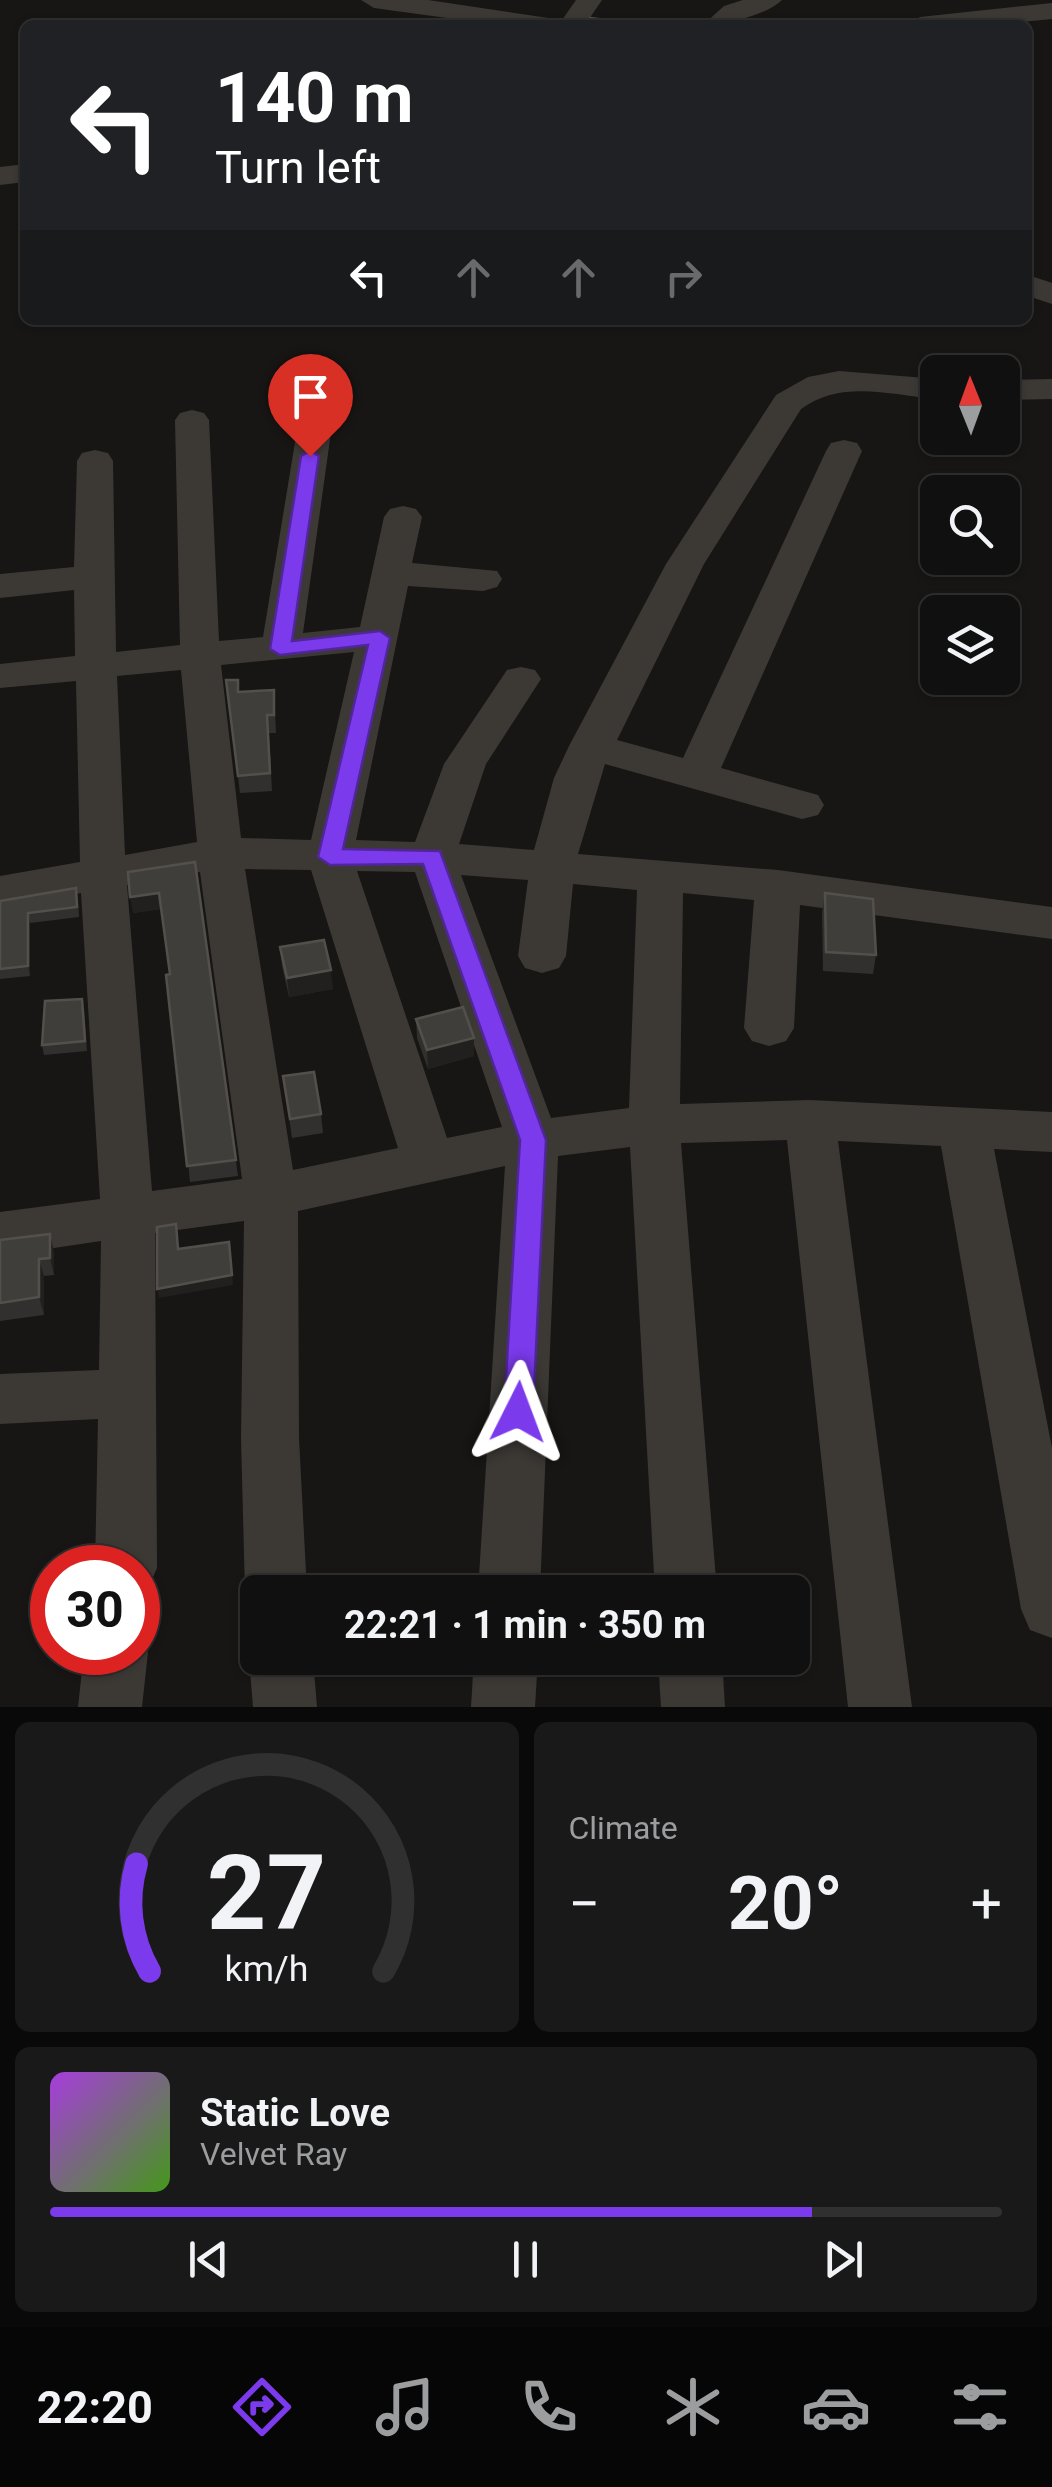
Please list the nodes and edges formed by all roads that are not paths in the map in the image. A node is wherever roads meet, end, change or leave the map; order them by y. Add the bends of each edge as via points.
1 (374, 0) edge
2 (768, 0) edge
3 (997, 0) edge
4 (406, 2) edge
5 (526, 6) dead end
6 (476, 7) edge
7 (723, 12) edge
8 (581, 13) edge
9 (1040, 16) edge
10 (531, 20) edge
11 (982, 20) edge
12 (920, 387) edge
13 (1052, 389) edge
14 (1020, 390) edge
15 (316, 418) dead end
16 (192, 420) dead end
17 (844, 451) dead end
18 (95, 461) dead end
19 (403, 518) dead end
20 (392, 573) junction
21 (93, 576) junction
22 (484, 578) dead end
23 (0, 586) edge
24 (380, 638) junction
25 (280, 649) junction
26 (200, 658) junction
27 (99, 665) junction
28 (0, 676) edge
29 (521, 680) dead end
30 (590, 746) junction
31 (697, 774) junction
32 (802, 804) dead end
33 (220, 853) junction
34 (330, 857) junction
35 (432, 857) junction
36 (552, 868) junction
37 (104, 875) junction
38 (660, 878) junction
39 (778, 886) junction
40 (0, 892) edge
41 (1052, 923) edge
42 (542, 956) dead end
43 (769, 1028) dead end
44 (810, 1120) junction
45 (654, 1124) junction
46 (964, 1128) junction
47 (1052, 1132) edge
48 (533, 1140) junction
49 (428, 1160) junction
50 (271, 1196) junction
51 (128, 1219) junction
52 (0, 1234) edge
53 (128, 1393) junction
54 (0, 1400) edge
55 (126, 1545) edge
56 (275, 1575) edge
57 (510, 1575) edge
58 (685, 1575) edge
59 (1052, 1610) edge
60 (113, 1675) edge
61 (282, 1675) edge
62 (505, 1675) edge
63 (691, 1675) edge
64 (110, 1707) edge
65 (285, 1707) edge
66 (504, 1707) edge
67 (694, 1707) edge
68 (880, 1707) edge

1 - 4 street
2 - 7 street
3 - 9 street
4 - 6 street
5 - 8 street
6 - 10 street
9 - 11 street
12 - 30 street via 827,383 801,390 788,402 686,564
13 - 14 street
15 - 25 street
16 - 26 street
17 - 31 street
18 - 21 street
19 - 20 street
20 - 22 street
20 - 24 street
21 - 23 street
21 - 27 street
24 - 25 street
24 - 34 street
25 - 26 street
26 - 27 street
26 - 33 street
27 - 28 street
27 - 37 street
29 - 35 street via 465,764
30 - 31 street
30 - 36 street
31 - 32 street
33 - 34 street
33 - 37 street
33 - 50 street
34 - 35 street
34 - 49 street
35 - 36 street
35 - 48 street
36 - 38 street
36 - 42 street
37 - 40 street
37 - 51 street
38 - 39 street
38 - 45 street
39 - 41 street
39 - 43 street
44 - 45 street
44 - 46 street
44 - 68 street
45 - 48 street
45 - 58 street
46 - 47 street
46 - 59 street
48 - 49 street
48 - 57 street
49 - 50 street
50 - 51 street
50 - 56 street
51 - 52 street
51 - 53 street
53 - 54 street
53 - 55 street
60 - 64 street
61 - 65 street
62 - 66 street
63 - 67 street

